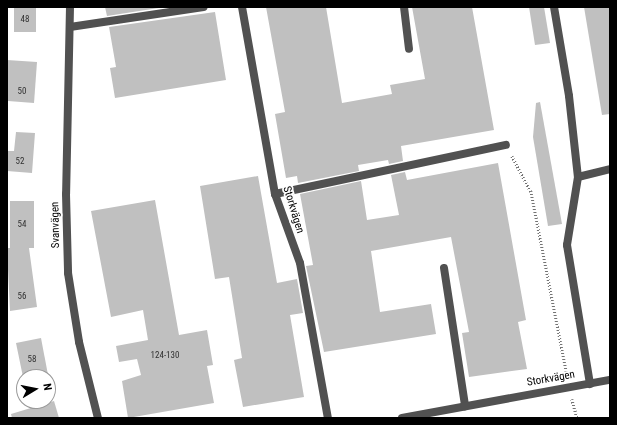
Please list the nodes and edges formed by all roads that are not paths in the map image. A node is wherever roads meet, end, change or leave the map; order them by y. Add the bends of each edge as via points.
1 (70, 7) edge
2 (204, 7) edge
3 (242, 7) edge
4 (404, 7) edge
5 (554, 7) edge
6 (70, 27) junction
7 (410, 49) dead end
8 (506, 145) road end
9 (610, 169) edge
10 (578, 177) junction
11 (275, 194) junction
12 (444, 268) dead end
13 (610, 380) edge
14 (590, 384) junction
15 (465, 406) junction
16 (98, 418) edge
17 (328, 418) edge
18 (402, 418) edge

1 - 6 street, Svanvägen
2 - 6 street
3 - 11 street, Storkvägen
4 - 7 street
5 - 10 street via 570,96
6 - 16 street, Svanvägen via 66,194 68,273 79,342
8 - 11 street
9 - 10 street
10 - 14 street via 567,245
11 - 17 street, Storkvägen via 300,263
12 - 15 street
13 - 14 street, Storkvägen
14 - 15 street, Storkvägen
15 - 18 street, Storkvägen

